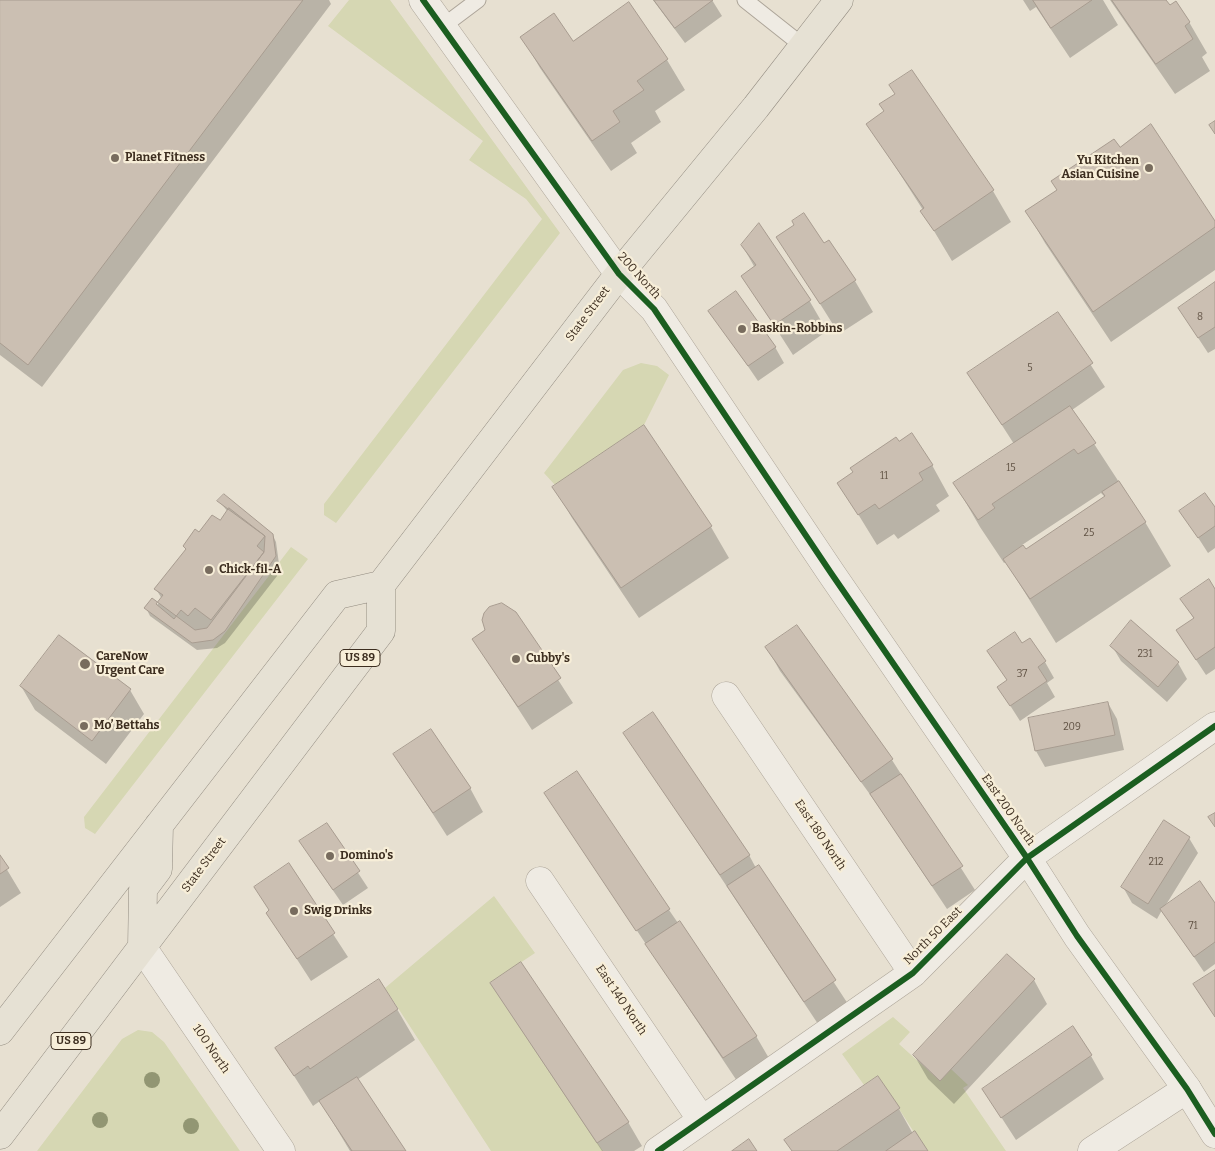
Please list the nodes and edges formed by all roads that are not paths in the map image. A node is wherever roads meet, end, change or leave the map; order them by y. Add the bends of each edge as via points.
1 (423, 0) edge
2 (478, 0) edge
3 (745, 0) edge
4 (838, 0) edge
5 (442, 27) junction
6 (803, 46) junction
7 (619, 274) junction
8 (831, 573) joint
9 (381, 585) junction
10 (726, 696) dead end
11 (1215, 726) edge
12 (159, 826) junction
13 (1027, 858) junction
14 (540, 880) dead end
15 (142, 947) junction
16 (913, 973) junction
17 (0, 1031) edge
18 (1186, 1089) junction
19 (701, 1119) junction
20 (1215, 1134) edge
21 (0, 1135) edge
22 (281, 1151) edge
23 (658, 1151) edge
24 (1092, 1151) edge

1 - 5 street, 200 North
2 - 5 lane
3 - 6 lane
4 - 6 main road, State Street
5 - 7 street, 200 North
6 - 7 main road, State Street
7 - 8 street, 200 North via 654,309
7 - 9 main road, State Street
8 - 13 street, East 200 North
9 - 12 main road via 337,595
9 - 15 main road, State Street / US 89 via 381,631
10 - 16 street, East 180 North
11 - 13 street, North 50 East
12 - 15 main road via 158,869 143,889
12 - 17 main road
13 - 16 street, North 50 East
13 - 18 street, East 200 North via 1077,936
14 - 19 street, East 140 North
15 - 21 main road, State Street / US 89
15 - 22 street, 100 North
16 - 19 street, North 50 East
18 - 20 street, East 200 North
18 - 24 street
19 - 23 street, North 50 East

